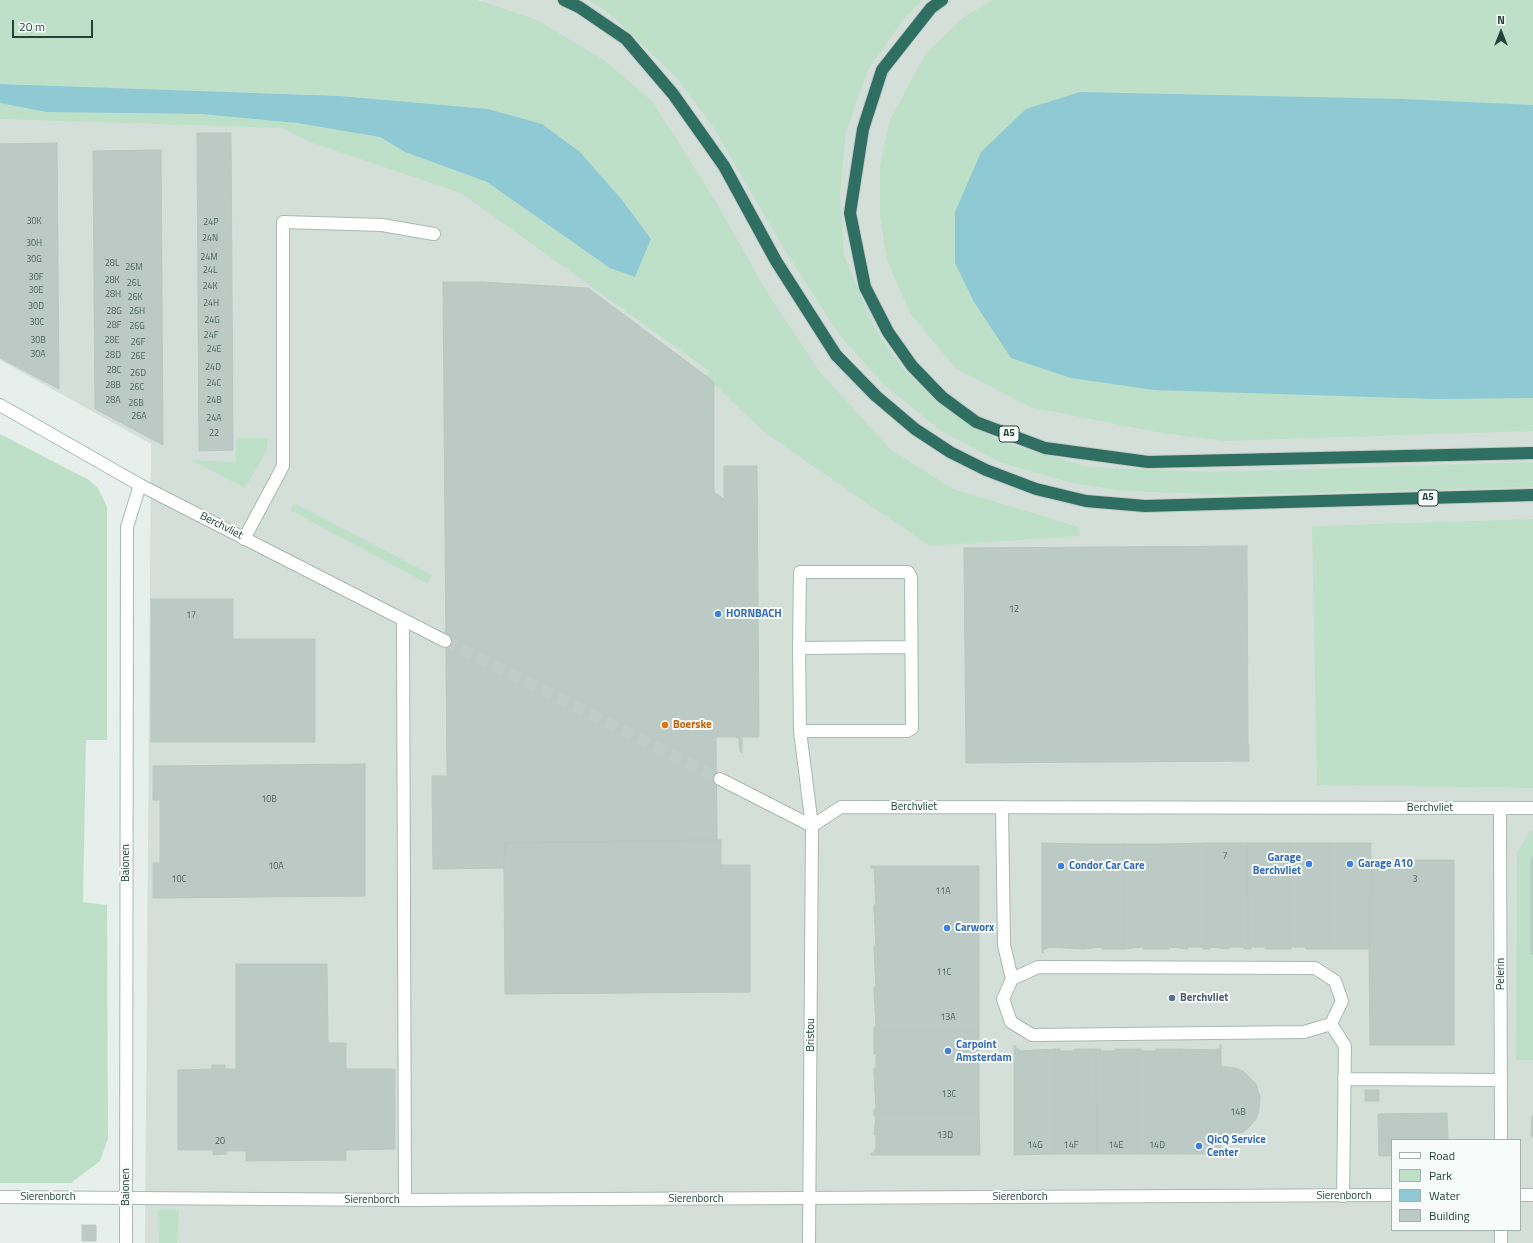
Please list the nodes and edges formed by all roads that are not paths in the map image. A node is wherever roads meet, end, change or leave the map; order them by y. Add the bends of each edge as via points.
1 (564, 0) edge
2 (942, 0) edge
3 (434, 234) dead end
4 (0, 405) edge
5 (1533, 453) edge
6 (140, 485) junction
7 (1533, 495) edge
8 (244, 538) junction
9 (403, 621) junction
10 (445, 641) tunnel mouth
11 (911, 647) junction
12 (799, 648) junction
13 (800, 731) junction
14 (720, 779) tunnel mouth
15 (1002, 807) junction
16 (1533, 808) edge
17 (1500, 809) junction
18 (812, 826) junction
19 (1012, 978) junction
20 (1331, 1024) junction
21 (1344, 1079) junction
22 (1501, 1080) junction
23 (1501, 1139) edge
24 (1391, 1195) edge
25 (1521, 1195) edge
26 (1533, 1195) edge
27 (1343, 1196) junction
28 (0, 1197) edge
29 (125, 1198) junction
30 (810, 1199) junction
31 (405, 1200) junction
32 (1501, 1231) edge
33 (126, 1243) edge
34 (809, 1243) edge
35 (1501, 1243) edge

1 - 7 highway, A5 via 580,7 626,39 673,94 724,166 776,261 836,355 876,396 915,429 950,452 986,470 1036,489 1086,501 1145,506
2 - 5 highway, A5 via 931,8 882,70 862,129 850,213 865,287 888,332 912,366 942,397 976,422 1046,448 1148,462
3 - 8 street via 382,224 283,222 283,466
4 - 6 street, Berchvliet
6 - 8 street, Berchvliet
6 - 29 street, Baionen via 127,527
8 - 9 street, Berchvliet
9 - 10 street, Berchvliet
9 - 31 street
11 - 12 street
11 - 12 street, Bristou via 911,577 908,572 800,572
11 - 13 street via 912,728 907,731
12 - 13 street, Bristou
13 - 18 street, Bristou
14 - 18 street
15 - 17 street, Berchvliet
15 - 18 street, Berchvliet via 841,807
15 - 19 street via 1004,944
16 - 17 street, Berchvliet
17 - 22 street, Pelerin
18 - 30 street, Bristou
19 - 20 street via 1002,999 1011,1022 1032,1035 1304,1032
19 - 20 street via 1038,967 1315,968 1335,981 1342,1001
20 - 21 street via 1345,1046
21 - 22 street
21 - 27 street
22 - 23 street, Pelerin
24 - 27 street, Sierenborch
25 - 26 street
27 - 30 street, Sierenborch
28 - 29 street, Sierenborch
29 - 31 street, Sierenborch
29 - 33 street, Baionen
30 - 31 street, Sierenborch
30 - 34 street, Bristou
32 - 35 street

